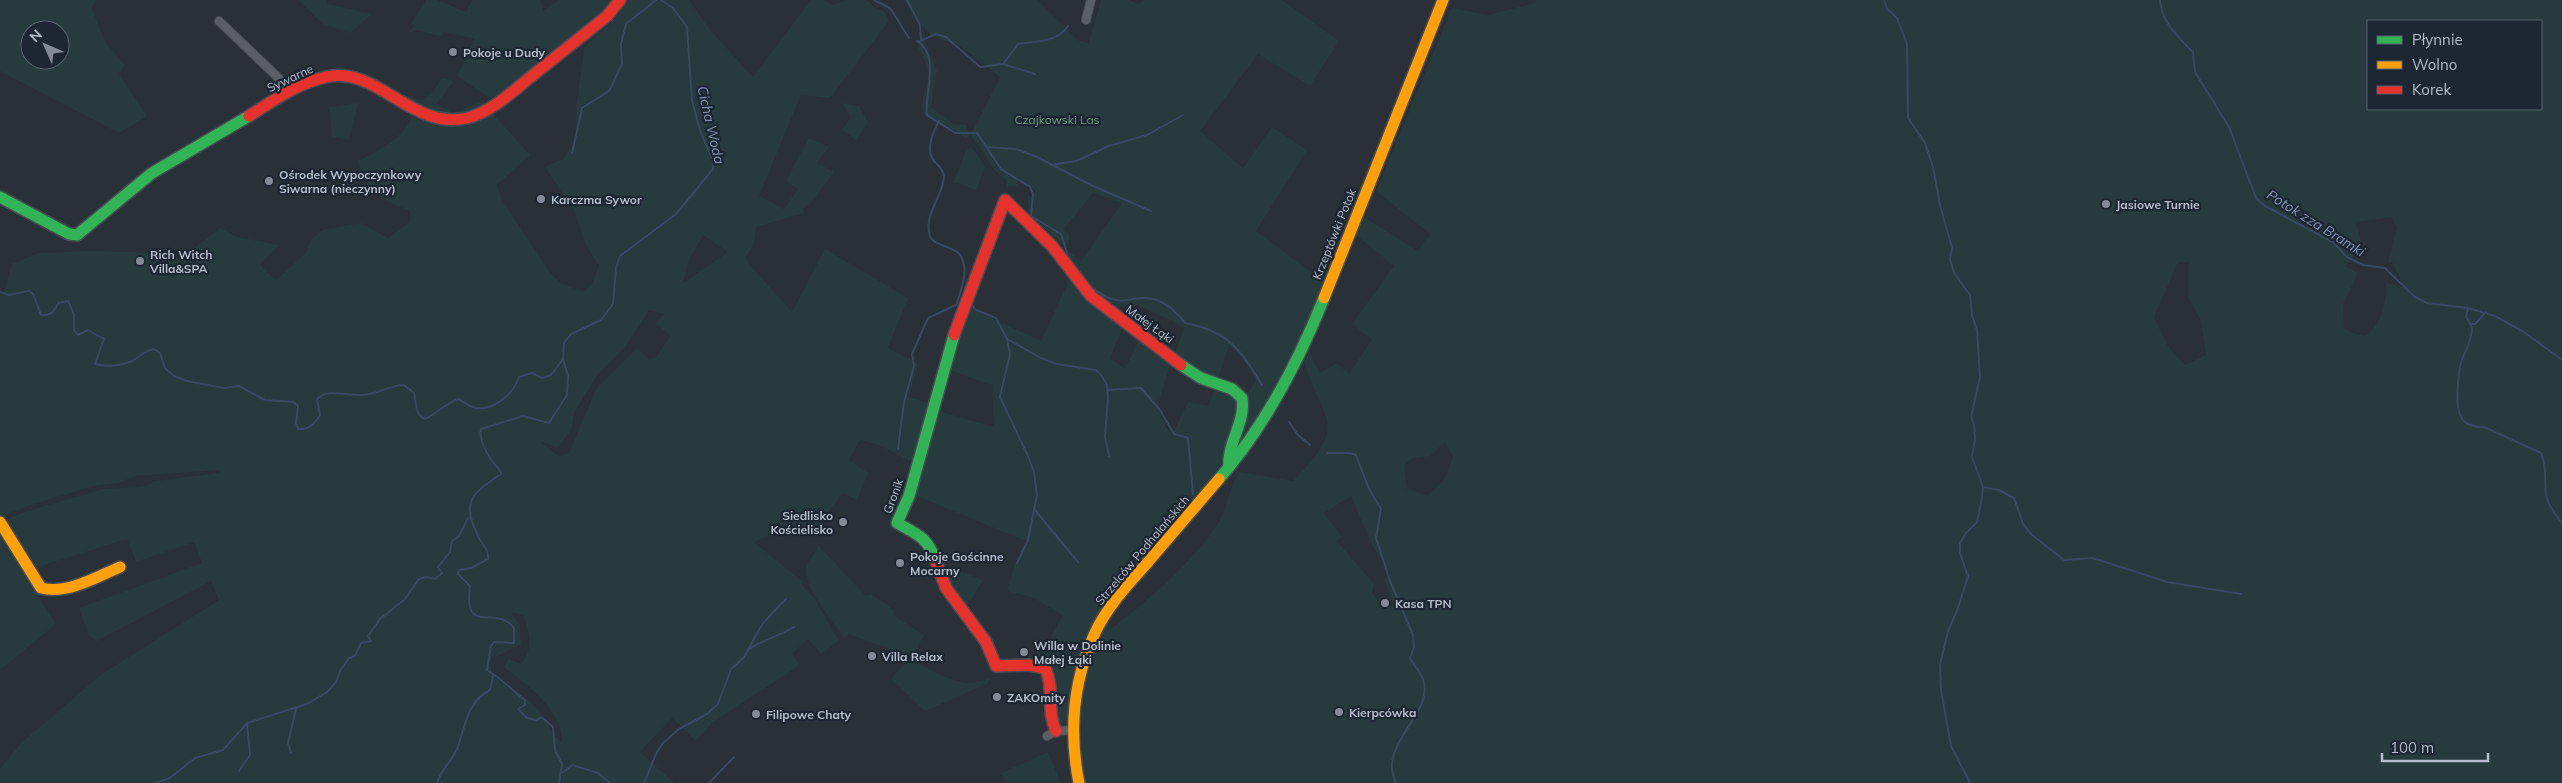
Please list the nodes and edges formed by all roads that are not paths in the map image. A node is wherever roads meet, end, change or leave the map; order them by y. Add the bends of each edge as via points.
1 (620, 0) edge
2 (1091, 0) edge
3 (1443, 0) edge
4 (1086, 20) dead end
5 (219, 21) dead end
6 (291, 90) junction
7 (0, 197) edge
8 (1005, 200) joint
9 (1229, 467) junction
10 (1220, 478) joint
11 (0, 522) edge
12 (120, 567) dead end
13 (1073, 730) junction
14 (1052, 734) joint
15 (1079, 783) edge

1 - 6 street, Sywarne via 607,16 500,102 468,118 449,120 423,116 372,85 344,76 321,77
2 - 4 street
3 - 9 street, Krzeptówki Potok via 1297,363 1259,428
5 - 6 street
6 - 7 street, Sywarne via 152,173 77,234 69,234
8 - 9 street, Małej Łąki via 1052,246 1080,284 1106,309 1196,376 1241,396 1241,418 1226,460
8 - 14 street, Gronik via 955,330 909,496 897,523 920,535 930,545 946,588 986,642 996,666 1045,668 1049,677
9 - 10 street, Krzeptówki Potok
10 - 13 street, Strzelców Podhalańskich via 1119,595 1101,622 1088,648 1078,680
11 - 12 street via 45,591 66,588
13 - 14 street
13 - 15 street, Strzelców Podhalańskich

